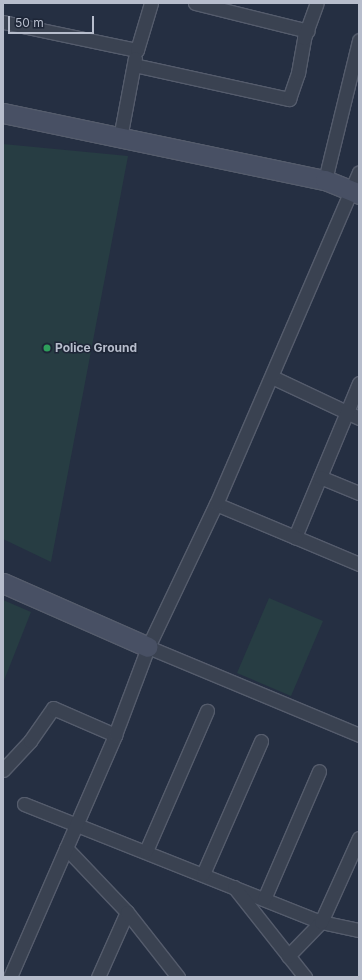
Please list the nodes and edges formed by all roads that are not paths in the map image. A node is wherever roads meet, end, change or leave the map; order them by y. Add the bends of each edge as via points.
1 (151, 3) edge
2 (195, 3) edge
3 (317, 3) edge
4 (3, 22) edge
5 (308, 31) junction
6 (359, 40) edge
7 (137, 50) junction
8 (134, 65) junction
9 (3, 113) edge
10 (120, 138) junction
11 (359, 172) edge
12 (325, 180) junction
13 (356, 192) edge
14 (272, 377) junction
15 (359, 383) edge
16 (347, 413) junction
17 (359, 418) edge
18 (320, 477) junction
19 (359, 492) edge
20 (216, 504) junction
21 (294, 537) junction
22 (359, 564) edge
23 (3, 583) edge
24 (148, 646) junction
25 (207, 711) dead end
26 (115, 735) junction
27 (359, 735) edge
28 (261, 741) dead end
29 (3, 770) edge
30 (319, 771) dead end
31 (24, 804) dead end
32 (76, 824) junction
33 (359, 838) edge
34 (66, 848) junction
35 (146, 851) junction
36 (203, 874) junction
37 (233, 886) junction
38 (266, 900) junction
39 (127, 912) junction
40 (255, 914) junction
41 (321, 922) junction
42 (359, 930) edge
43 (288, 956) junction
44 (171, 974) edge
45 (10, 977) edge
46 (98, 977) edge
47 (305, 977) edge

1 - 7 street
2 - 5 street
3 - 5 street
4 - 7 street
5 - 8 street via 289,99
6 - 12 street
7 - 8 street
8 - 10 street
9 - 10 street
10 - 12 street
11 - 13 street
12 - 13 street
13 - 14 street
14 - 16 street
14 - 20 street
15 - 16 street
16 - 17 street
16 - 18 street
18 - 19 street
18 - 21 street
20 - 21 street
20 - 24 street
21 - 22 street
23 - 24 street
24 - 26 street
24 - 27 street
25 - 35 street
26 - 29 street via 53,708 30,741
26 - 32 street
28 - 36 street
30 - 38 street
31 - 32 street
32 - 34 street
32 - 35 street
33 - 41 street
34 - 39 street
34 - 45 street
35 - 36 street
36 - 37 street
37 - 38 street
37 - 40 street
38 - 40 street
38 - 41 street
39 - 44 street
39 - 46 street
40 - 43 street
41 - 42 street
41 - 43 street
43 - 47 street

